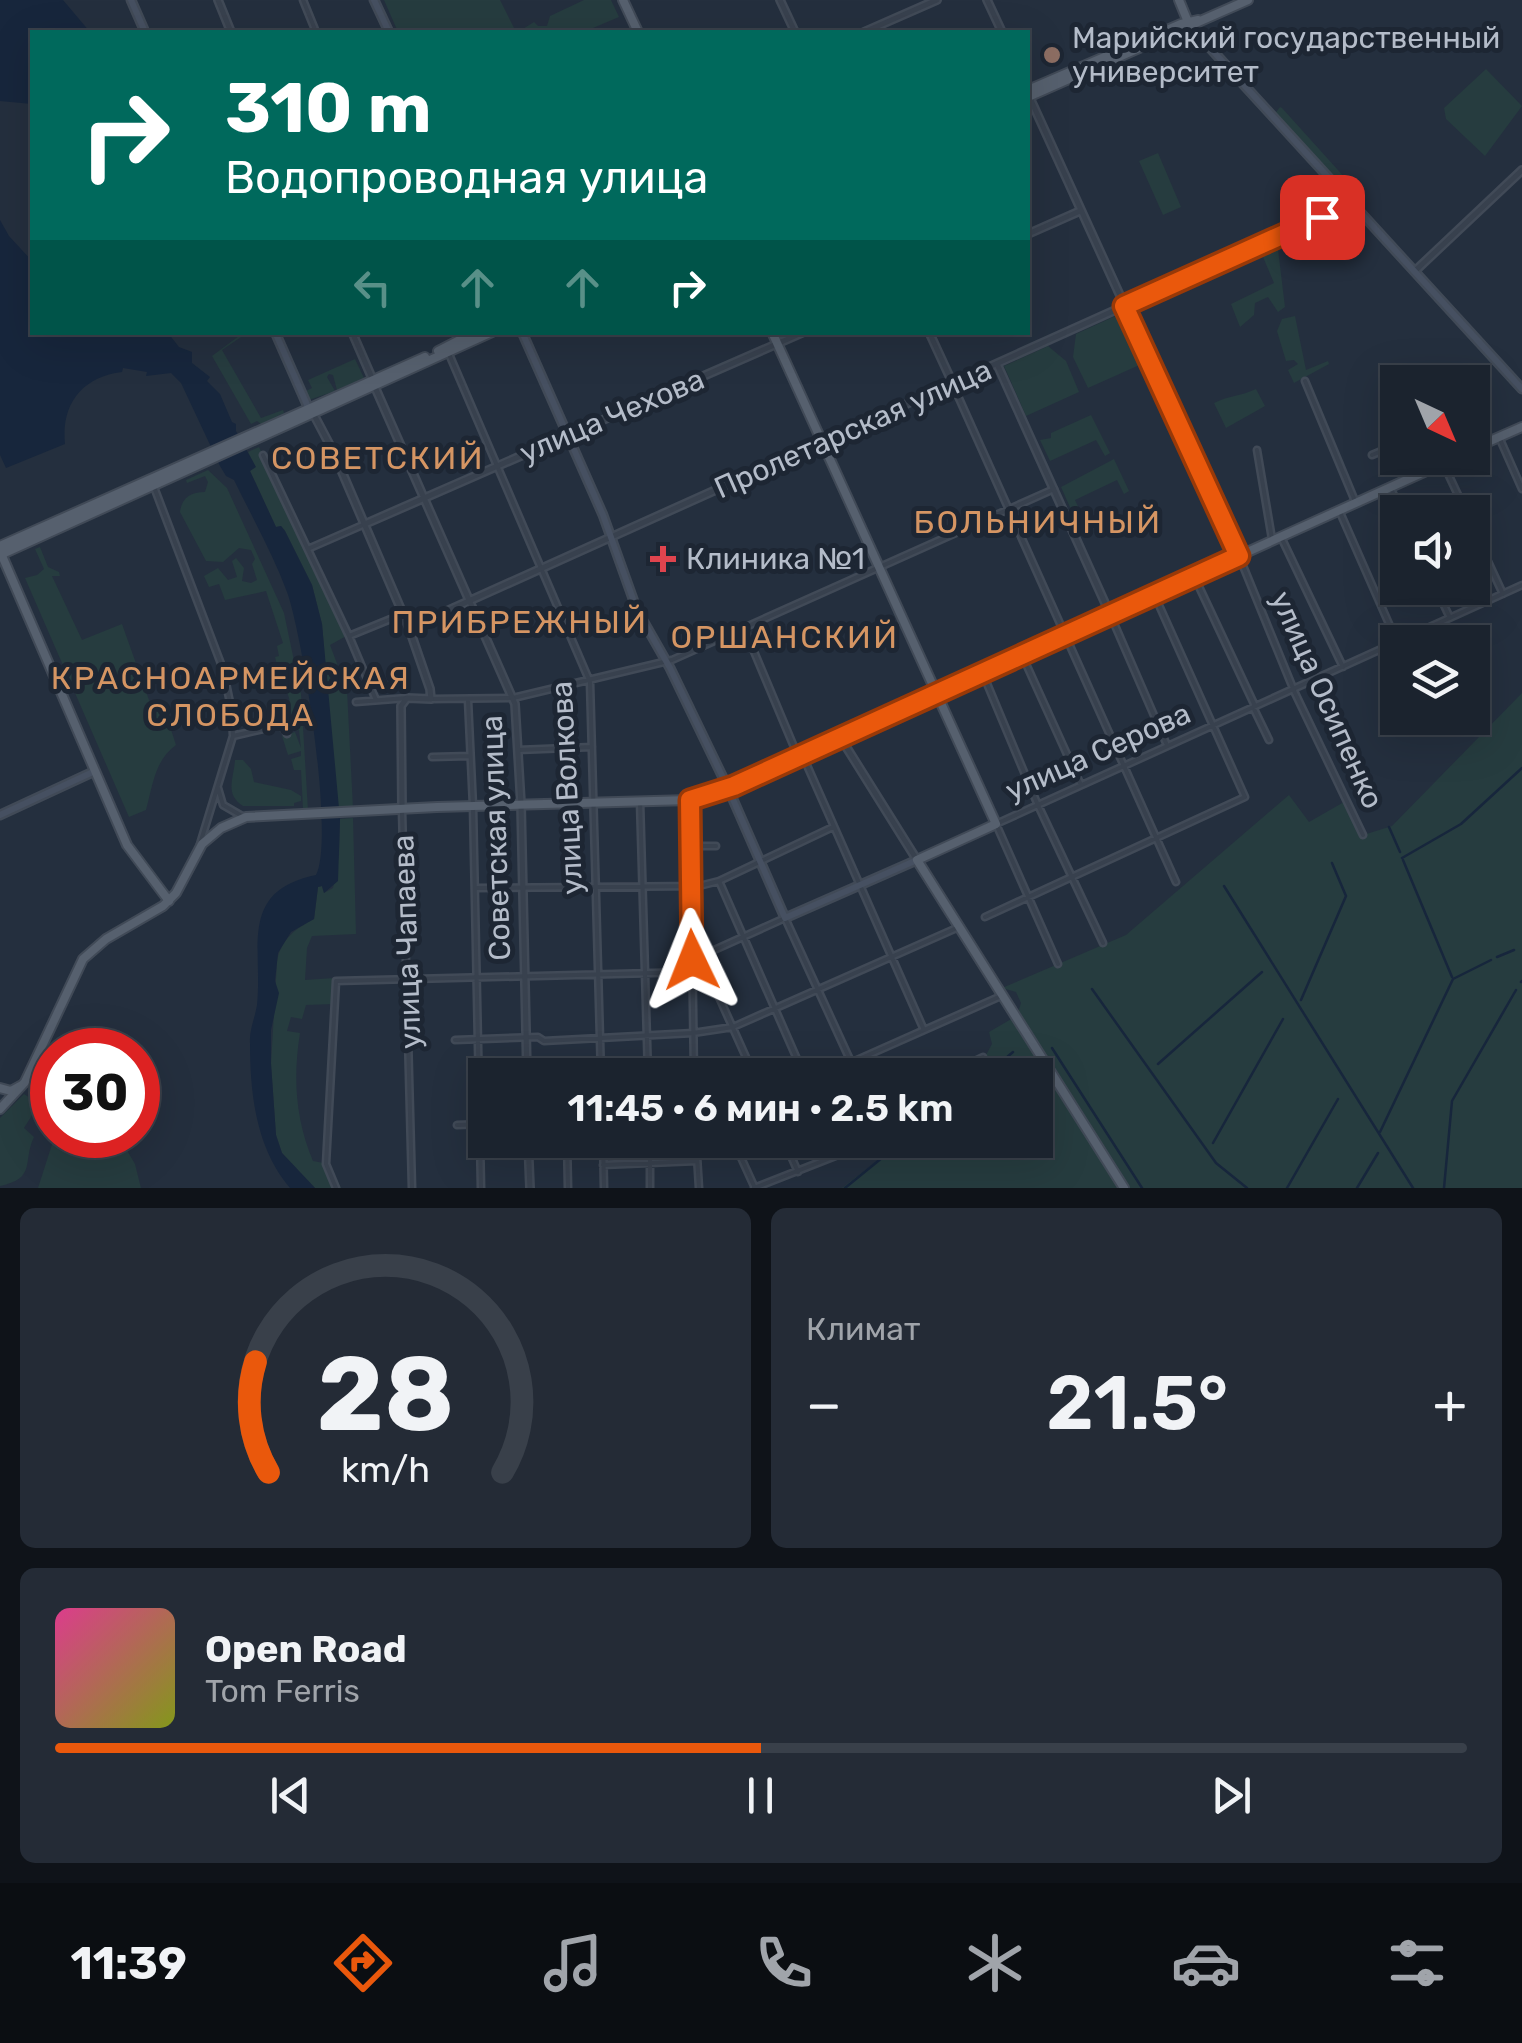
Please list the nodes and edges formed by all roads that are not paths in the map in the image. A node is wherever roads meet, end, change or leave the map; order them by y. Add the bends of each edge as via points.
1 (218, 0) edge
2 (303, 0) edge
3 (374, 0) edge
4 (623, 0) edge
5 (780, 0) edge
6 (938, 0) edge
7 (986, 0) edge
8 (1178, 0) edge
9 (1248, 0) edge
10 (133, 1) edge
11 (1189, 24) junction
12 (144, 30) edge
13 (230, 30) edge
14 (315, 30) edge
15 (388, 30) edge
16 (637, 30) edge
17 (794, 30) edge
18 (869, 30) edge
19 (1001, 30) edge
20 (1030, 92) edge
21 (1030, 98) edge
22 (1522, 170) edge
23 (1351, 204) junction
24 (1080, 210) junction
25 (1030, 233) edge
26 (1414, 272) junction
27 (1124, 306) junction
28 (276, 335) edge
29 (353, 335) edge
30 (470, 335) edge
31 (484, 335) edge
32 (523, 335) edge
33 (773, 335) edge
34 (797, 335) edge
35 (930, 335) edge
36 (777, 344) junction
37 (447, 349) junction
38 (997, 364) junction
39 (1306, 380) dead end
40 (373, 382) junction
41 (952, 384) junction
42 (1522, 389) edge
43 (310, 410) junction
44 (1522, 427) edge
45 (567, 435) junction
46 (1499, 438) junction
47 (1490, 442) edge
48 (822, 443) junction
49 (1257, 450) dead end
50 (1380, 452) edge
51 (263, 455) dead end
52 (1372, 455) dead end
53 (196, 464) junction
54 (497, 465) junction
55 (1416, 475) edge
56 (154, 487) junction
57 (1390, 487) junction
58 (1054, 489) junction
59 (1522, 489) edge
60 (1394, 495) edge
61 (426, 497) junction
62 (1355, 503) junction
63 (1009, 510) junction
64 (1339, 510) junction
65 (365, 524) junction
66 (612, 539) junction
67 (1276, 539) junction
68 (308, 549) junction
69 (0, 551) edge
70 (1239, 556) junction
71 (1490, 566) edge
72 (541, 569) junction
73 (880, 570) junction
74 (1194, 576) junction
75 (1522, 585) edge
76 (1154, 594) junction
77 (1503, 594) junction
78 (470, 601) junction
79 (1444, 605) edge
80 (403, 614) junction
81 (1110, 614) junction
82 (1450, 618) junction
83 (1390, 625) edge
84 (1435, 625) edge
85 (409, 628) junction
86 (744, 630) junction
87 (1065, 635) junction
88 (349, 636) junction
89 (1380, 650) edge
90 (1020, 653) junction
91 (666, 662) junction
92 (1343, 667) junction
93 (982, 672) junction
94 (590, 682) junction
95 (1295, 688) junction
96 (936, 693) junction
97 (406, 698) junction
98 (431, 698) junction
99 (512, 698) junction
100 (376, 700) junction
101 (468, 700) junction
102 (356, 702) dead end
103 (1254, 706) junction
104 (1213, 725) junction
105 (287, 734) dead end
106 (233, 736) junction
107 (840, 737) junction
108 (1269, 740) dead end
109 (1167, 744) junction
110 (592, 747) junction
111 (518, 750) junction
112 (470, 756) junction
113 (800, 756) junction
114 (432, 757) dead end
115 (1123, 764) junction
116 (95, 771) junction
117 (1080, 784) junction
118 (218, 788) junction
119 (728, 788) junction
120 (690, 800) junction
121 (640, 801) junction
122 (593, 802) junction
123 (1037, 802) junction
124 (520, 804) junction
125 (473, 806) junction
126 (402, 810) junction
127 (0, 815) edge
128 (246, 817) junction
129 (996, 824) junction
130 (833, 827) junction
131 (1363, 835) dead end
132 (1156, 836) junction
133 (690, 846) junction
134 (716, 846) dead end
135 (198, 848) junction
136 (917, 860) junction
137 (760, 861) junction
138 (1074, 876) junction
139 (719, 881) junction
140 (1176, 882) dead end
141 (642, 885) junction
142 (689, 885) junction
143 (859, 885) junction
144 (594, 887) junction
145 (474, 888) junction
146 (522, 888) junction
147 (1028, 896) junction
148 (169, 901) junction
149 (984, 917) dead end
150 (785, 918) junction
151 (959, 927) junction
152 (742, 939) junction
153 (1104, 943) dead end
154 (701, 956) junction
155 (890, 958) junction
156 (692, 960) junction
157 (1058, 964) dead end
158 (644, 973) junction
159 (692, 974) junction
160 (710, 974) junction
161 (598, 975) junction
162 (408, 978) junction
163 (476, 978) junction
164 (524, 978) junction
165 (818, 991) junction
166 (1002, 995) junction
167 (776, 1010) junction
168 (733, 1027) junction
169 (924, 1030) junction
170 (693, 1033) junction
171 (646, 1035) junction
172 (526, 1037) junction
173 (600, 1038) junction
174 (478, 1039) junction
175 (455, 1040) dead end
176 (479, 1058) edge
177 (527, 1058) edge
178 (601, 1058) edge
179 (647, 1058) edge
180 (694, 1058) edge
181 (747, 1058) edge
182 (797, 1058) edge
183 (848, 1058) edge
184 (859, 1058) edge
185 (25, 1082) junction
186 (0, 1088) edge
187 (0, 1108) edge
188 (457, 1125) dead end
189 (468, 1125) edge
190 (481, 1158) edge
191 (529, 1158) edge
192 (567, 1158) edge
193 (602, 1158) edge
194 (650, 1158) edge
195 (697, 1158) edge
196 (742, 1158) edge
197 (792, 1158) edge
198 (831, 1158) edge
199 (697, 1161) junction
200 (650, 1163) junction
201 (602, 1165) junction
202 (798, 1172) junction
203 (336, 1188) edge
204 (412, 1188) edge
205 (481, 1188) edge
206 (530, 1188) edge
207 (568, 1188) edge
208 (604, 1188) edge
209 (650, 1188) edge
210 (699, 1188) edge
211 (754, 1188) edge
212 (1124, 1188) edge

1 - 13 street
2 - 14 street
3 - 15 main road
4 - 16 main road
5 - 17 street
6 - 18 street
7 - 19 street
8 - 11 main road
9 - 11 main road
10 - 12 main road
11 - 20 main road
11 - 23 main road
21 - 24 street, улица Осипенко
22 - 26 street
23 - 26 main road
23 - 27 street, Пролетарская улица
24 - 25 street
24 - 27 street, улица Осипенко
26 - 42 main road
27 - 38 street, Пролетарская улица
27 - 70 street, улица Осипенко
28 - 43 main road
29 - 40 street, Советская улица
30 - 37 main road
31 - 37 main road
32 - 45 main road
33 - 36 main road
34 - 36 street, улица Чехова
35 - 41 street
36 - 45 street, улица Чехова
36 - 48 main road
37 - 40 main road
37 - 54 street, улица Волкова
38 - 41 street, Пролетарская улица
38 - 58 street
39 - 62 street
40 - 43 main road
40 - 61 street, Советская улица
41 - 48 street, Пролетарская улица
41 - 63 street
43 - 53 main road
43 - 65 street
44 - 46 main road
45 - 54 street, улица Чехова
45 - 66 main road
46 - 47 main road
46 - 59 street
48 - 66 street, Пролетарская улица
48 - 73 main road
49 - 67 street
50 - 52 street
51 - 68 street
53 - 56 main road
53 - 69 main road
54 - 61 street, улица Чехова
54 - 72 street, улица Волкова
55 - 57 main road
56 - 69 main road
56 - 106 street via 222,669
57 - 60 street
57 - 62 main road
58 - 63 street
58 - 81 street
61 - 65 street, улица Чехова
61 - 78 street, Советская улица
62 - 64 main road
63 - 73 street
63 - 87 street
64 - 67 main road
64 - 83 street
65 - 68 street
65 - 80 street
66 - 72 street, Пролетарская улица
66 - 91 main road via 637,610
67 - 70 main road
67 - 92 street
68 - 88 street
69 - 116 main road
70 - 74 main road
70 - 95 street, улица Осипенко
71 - 77 street
72 - 78 street, Пролетарская улица
72 - 94 street, улица Волкова
73 - 86 street
73 - 96 main road
74 - 76 main road
74 - 103 street
75 - 77 street, улица Серова
76 - 81 main road
76 - 104 street
77 - 82 street, улица Серова
78 - 85 street, Пролетарская улица
78 - 99 street, Советская улица
79 - 82 street
80 - 85 street
80 - 88 street
81 - 87 main road
81 - 109 street
82 - 84 street, улица Серова
85 - 98 street
86 - 91 street
86 - 113 street
87 - 90 main road
87 - 115 street
88 - 100 street
89 - 92 street, улица Серова
90 - 93 main road
90 - 117 street
91 - 94 street
91 - 119 main road
92 - 95 street, улица Серова
93 - 96 main road
93 - 123 street
94 - 99 street
94 - 110 street, улица Волкова
95 - 103 street, улица Серова
95 - 131 street, улица Осипенко
96 - 107 main road
96 - 129 main road
97 - 98 street
97 - 100 street
97 - 126 street, улица Чапаева via 400,711
98 - 101 street
99 - 101 street
99 - 111 street, Советская улица
100 - 102 street
101 - 112 street
103 - 104 street, улица Серова
103 - 108 street
104 - 109 street, улица Серова
104 - 132 street via 1246,797
105 - 106 street via 281,725
106 - 118 street
107 - 113 main road
107 - 136 street
109 - 115 street, улица Серова
110 - 111 street
110 - 122 street, улица Волкова
111 - 124 street, Советская улица
112 - 114 street
112 - 125 street
113 - 119 main road
113 - 130 street
115 - 117 street, улица Серова
115 - 132 street
116 - 127 main road
116 - 148 main road via 131,852
117 - 123 street, улица Серова
118 - 128 street via 223,805
118 - 135 street
119 - 120 main road
119 - 137 main road
120 - 121 main road
120 - 133 street
121 - 122 main road
121 - 141 street
122 - 124 main road
122 - 144 street, улица Волкова
123 - 129 street, улица Серова
123 - 138 street
124 - 125 main road
124 - 146 street, Советская улица
125 - 126 main road
125 - 145 street
126 - 128 main road
126 - 162 street, улица Чапаева
128 - 135 main road
129 - 136 main road, улица Серова
129 - 147 street
130 - 137 street
130 - 143 street
132 - 138 street
132 - 140 street
133 - 134 street
133 - 142 street
135 - 148 main road
136 - 143 main road, улица Серова
136 - 151 main road
137 - 139 street
137 - 150 main road
138 - 147 street
138 - 153 street
139 - 142 street
139 - 152 street
141 - 142 street
141 - 144 street
141 - 158 street
142 - 156 street
143 - 150 main road, улица Серова
143 - 155 street
144 - 146 street
144 - 161 street, улица Волкова
145 - 146 street
145 - 163 street
146 - 164 street, Советская улица
147 - 149 street
147 - 157 street
148 - 185 main road via 83,959
150 - 152 street, улица Серова
150 - 165 street
151 - 155 street
151 - 166 main road
152 - 154 street, улица Серова
152 - 167 street
154 - 156 street, улица Серова
154 - 160 street
155 - 165 street
155 - 169 street
156 - 159 street
158 - 159 street
158 - 161 street
158 - 171 street
159 - 160 street
159 - 170 street
160 - 168 street
161 - 164 street
161 - 173 street, улица Волкова
162 - 163 street
162 - 203 street via 336,981 326,1147
162 - 204 street, улица Чапаева
163 - 164 street
163 - 174 street
164 - 172 street, Советская улица
165 - 167 street
165 - 183 street
166 - 169 street
166 - 212 main road
167 - 168 street
167 - 182 street
168 - 170 street
168 - 181 street
169 - 184 street
170 - 171 street
170 - 180 street
171 - 173 street
171 - 179 street
172 - 173 street
172 - 174 street
172 - 177 street, Советская улица
173 - 178 street, улица Волкова
174 - 175 street
174 - 176 street
185 - 186 main road via 15,1090
185 - 187 main road
186 - 187 main road
188 - 189 street
190 - 205 street
191 - 206 street
192 - 207 street
193 - 201 street
194 - 200 street
195 - 199 street
196 - 211 street
197 - 202 street
198 - 202 street
199 - 200 street
199 - 210 street
200 - 201 street
200 - 209 street
201 - 208 street
202 - 211 street

